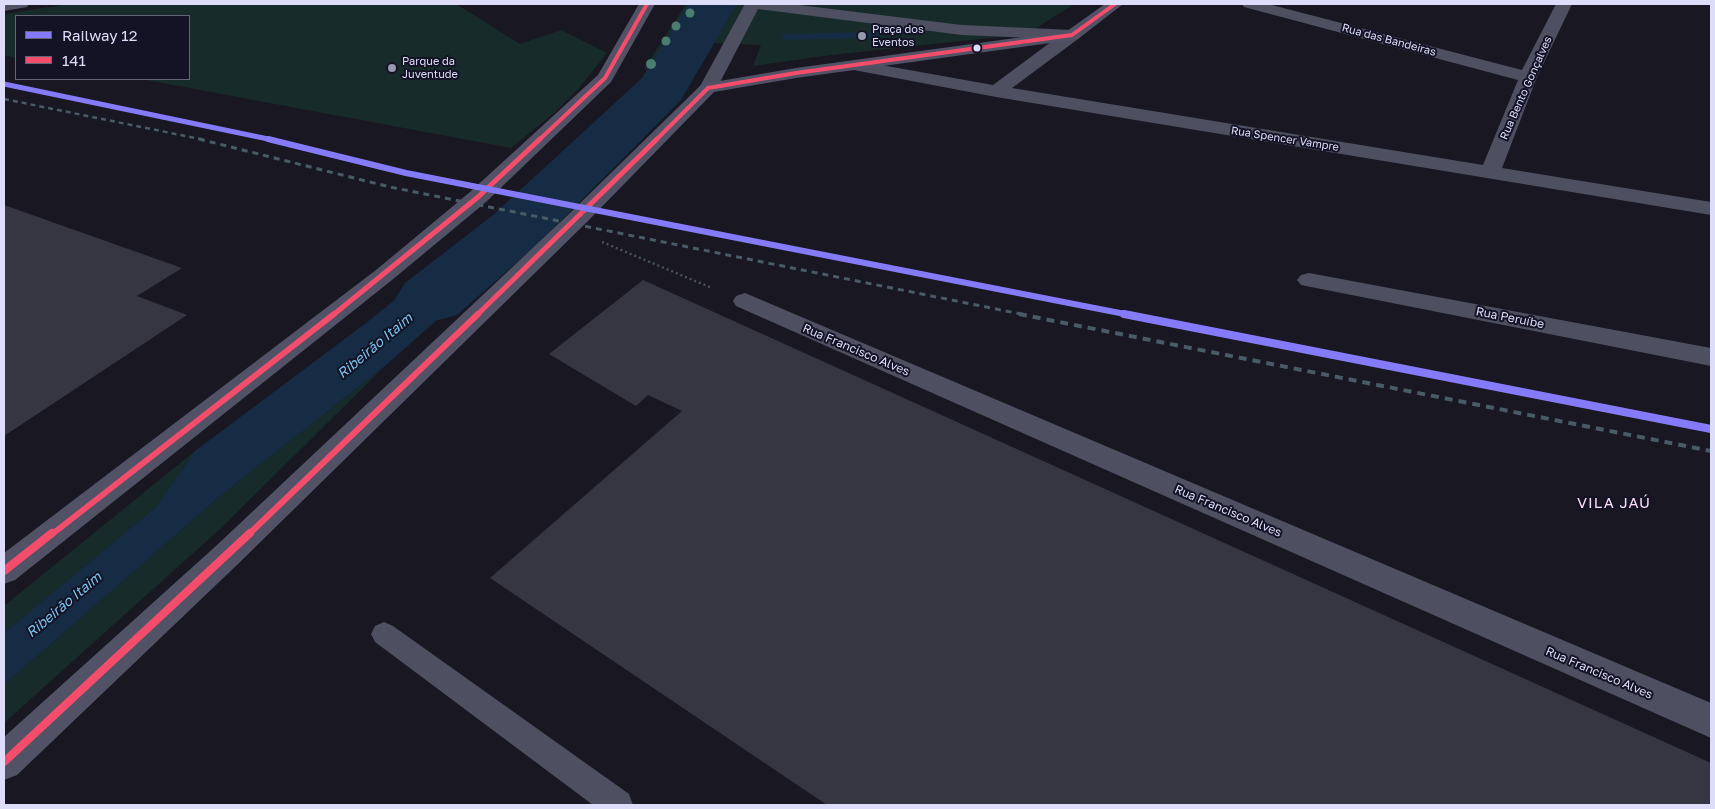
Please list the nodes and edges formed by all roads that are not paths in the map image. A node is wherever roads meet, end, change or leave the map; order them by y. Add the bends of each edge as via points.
1 (21, 4) edge
2 (648, 4) edge
3 (753, 4) edge
4 (1115, 4) edge
5 (1250, 4) edge
6 (1564, 4) edge
7 (4, 6) edge
8 (1072, 35) junction
9 (858, 66) junction
10 (1528, 77) junction
11 (708, 88) junction
12 (996, 91) junction
13 (1490, 173) junction
14 (1711, 209) edge
15 (1309, 280) dead end
16 (745, 301) road end
17 (1711, 357) edge
18 (4, 571) edge
19 (384, 634) dead end
20 (1711, 721) edge
21 (4, 762) edge
22 (618, 805) edge

1 - 7 main road
2 - 18 main road via 605,78 478,197 376,281
3 - 8 street via 962,30
3 - 11 street
4 - 8 main road
5 - 10 street, Rua das Bandeiras
6 - 10 street, Rua Bento Gonçalves
8 - 9 main road
8 - 12 street
9 - 11 main road
9 - 12 street, Rua Spencer Vampre
10 - 13 street, Rua Bento Gonçalves
11 - 21 main road via 300,485
12 - 13 street, Rua Spencer Vampre
13 - 14 street, Rua Spencer Vampre
15 - 17 street, Rua Peruíbe
16 - 20 street, Rua Francisco Alves
19 - 22 lane

